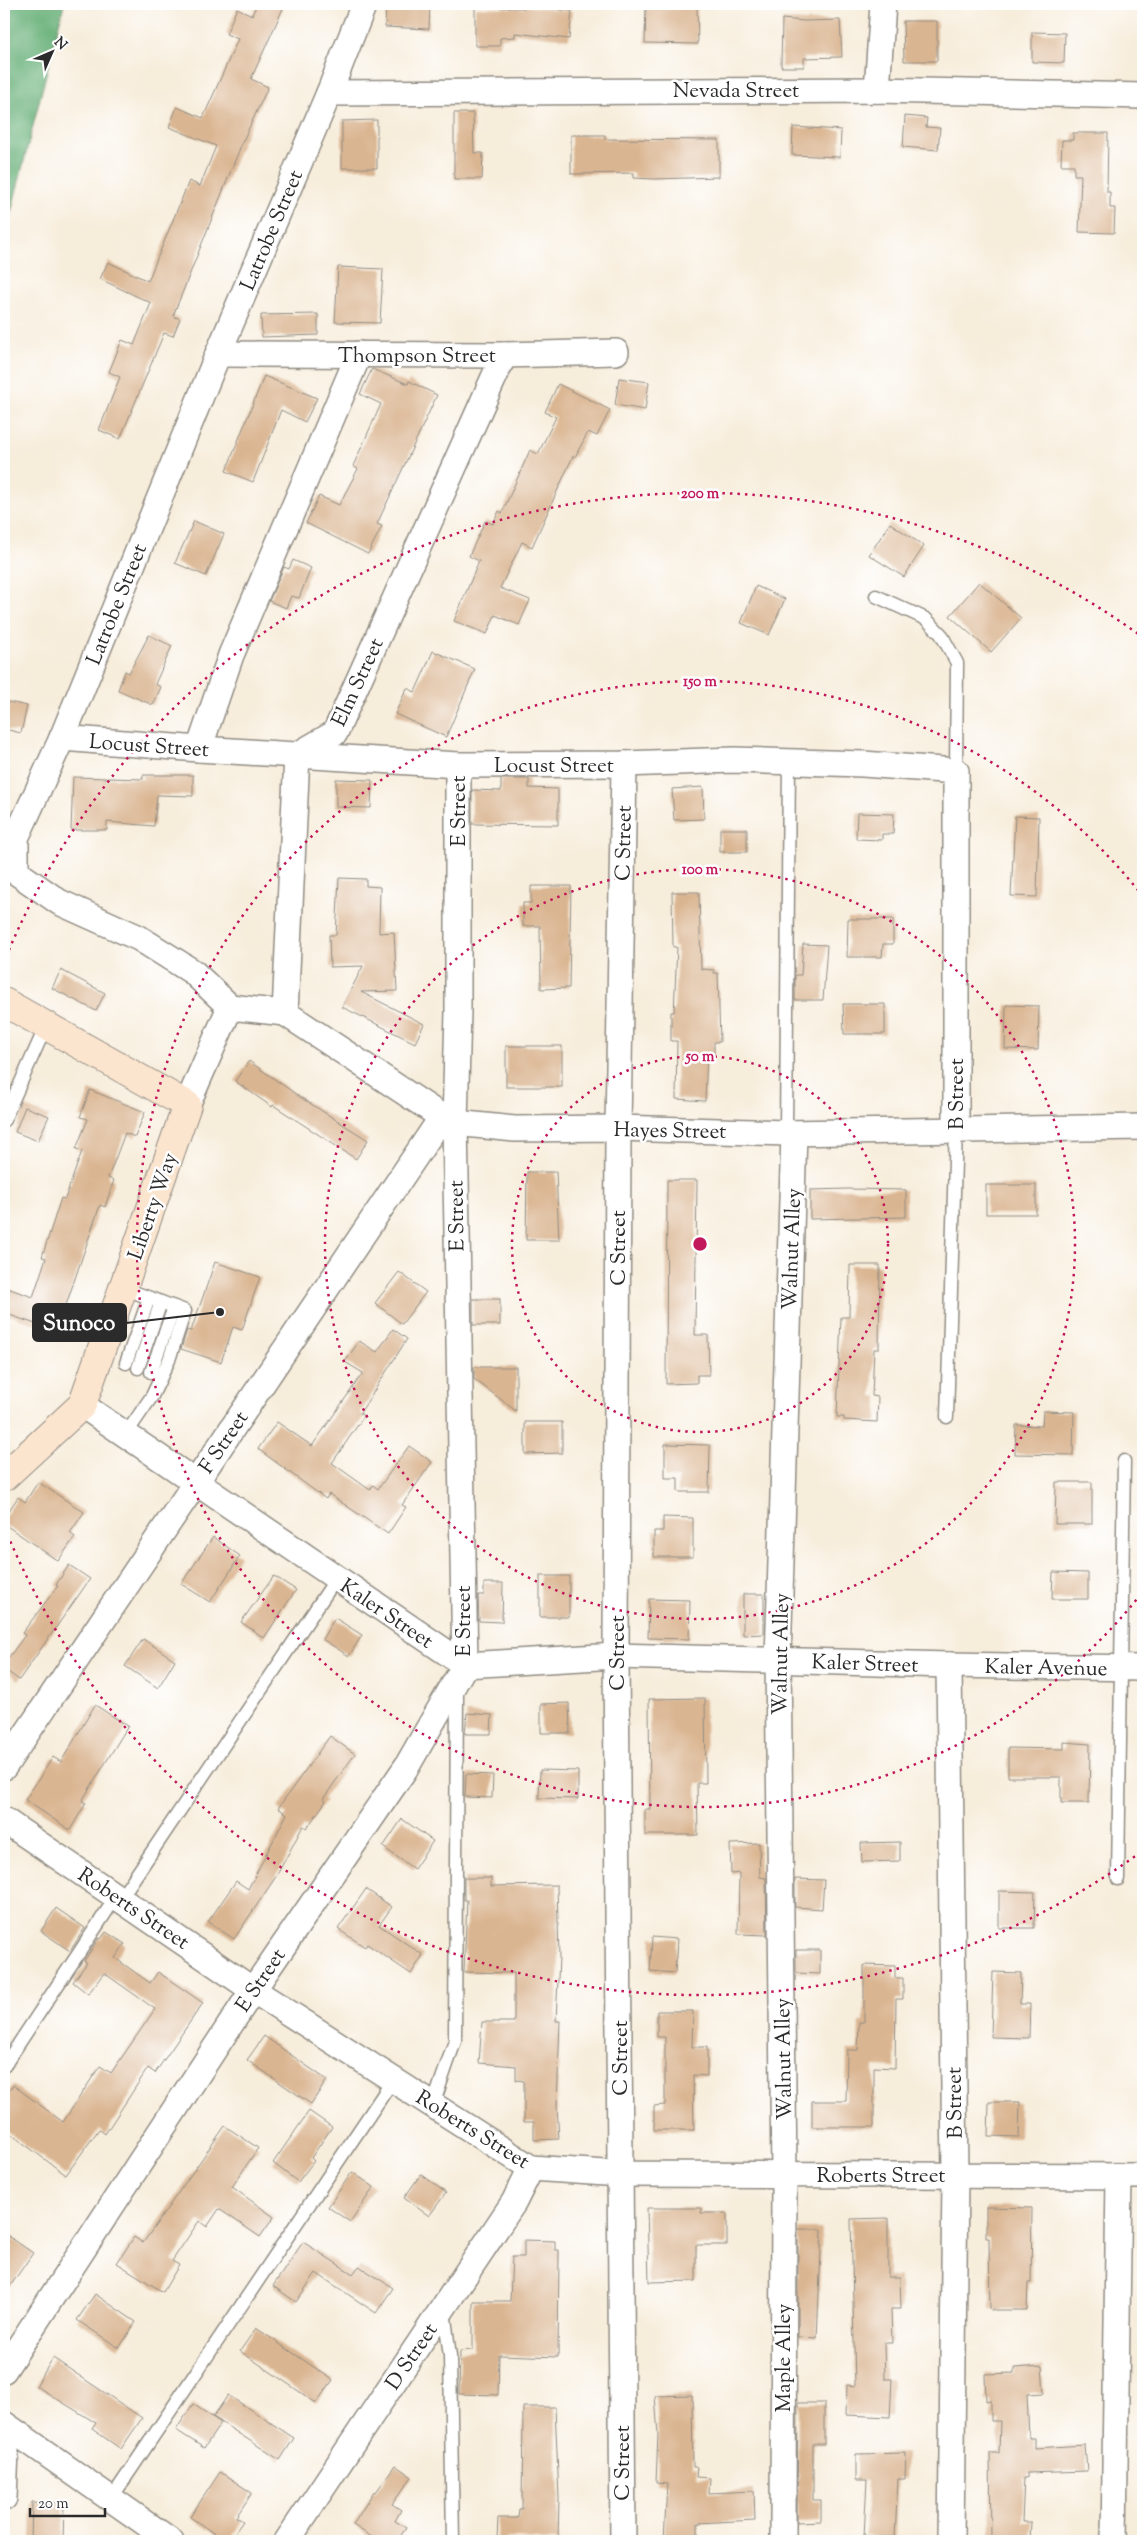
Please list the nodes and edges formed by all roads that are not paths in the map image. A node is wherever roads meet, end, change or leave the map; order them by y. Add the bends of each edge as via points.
1 (364, 4) edge
2 (883, 4) edge
3 (877, 90) junction
4 (329, 93) junction
5 (1143, 96) edge
6 (616, 352) dead end
7 (218, 354) junction
8 (359, 354) junction
9 (504, 355) junction
10 (876, 596) dead end
11 (62, 738) junction
12 (199, 749) junction
13 (297, 755) junction
14 (789, 762) junction
15 (624, 764) junction
16 (458, 765) junction
17 (956, 771) junction
18 (4, 1002) edge
19 (230, 1007) junction
20 (286, 1014) junction
21 (46, 1026) junction
22 (187, 1105) junction
23 (4, 1120) edge
24 (448, 1120) junction
25 (1143, 1126) edge
26 (618, 1128) junction
27 (956, 1130) junction
28 (790, 1133) junction
29 (123, 1288) junction
30 (155, 1300) junction
31 (118, 1360) junction
32 (156, 1374) junction
33 (82, 1405) junction
34 (947, 1417) dead end
35 (126, 1434) junction
36 (1124, 1461) dead end
37 (4, 1477) edge
38 (197, 1482) junction
39 (336, 1579) junction
40 (616, 1656) junction
41 (778, 1660) junction
42 (949, 1666) junction
43 (1132, 1668) edge
44 (461, 1672) junction
45 (4, 1767) edge
46 (4, 1820) edge
47 (1118, 1879) dead end
48 (120, 1899) junction
49 (253, 1990) junction
50 (4, 2066) edge
51 (393, 2080) junction
52 (433, 2105) junction
53 (531, 2168) junction
54 (621, 2174) junction
55 (784, 2175) junction
56 (955, 2176) junction
57 (1131, 2176) edge
58 (444, 2306) junction
59 (4, 2370) edge
60 (5, 2426) edge
61 (4, 2498) edge
62 (111, 2500) junction
63 (171, 2541) edge
64 (287, 2541) edge
65 (453, 2541) edge
66 (623, 2541) edge
67 (783, 2541) edge
68 (951, 2541) edge
69 (1114, 2541) edge

1 - 4 street, Latrobe Street
2 - 3 street
3 - 4 street, Nevada Street
3 - 5 street, Nevada Street
4 - 7 street, Latrobe Street
6 - 9 street, Thompson Street
7 - 8 street, Thompson Street
7 - 11 street, Latrobe Street
8 - 9 street, Thompson Street
8 - 12 street via 231,655
9 - 13 street, Elm Street via 335,733
10 - 17 lane via 926,619 940,634 958,664
11 - 12 street, Locust Street
11 - 19 street, Latrobe Street via 16,838 16,872 59,902 139,938 193,972
12 - 13 street, Locust Street
13 - 16 street, Locust Street
13 - 20 street
14 - 15 street, Locust Street via 734,760
14 - 17 street, Locust Street
14 - 28 lane
15 - 16 street, Locust Street
15 - 26 street, C Street
16 - 24 street, E Street via 458,1011
17 - 27 street, B Street
18 - 21 street
19 - 20 street, Hayes Street
19 - 22 street
20 - 24 street, Hayes Street
21 - 22 street
21 - 23 lane
22 - 29 street, Liberty Way
24 - 26 street, Hayes Street via 515,1129
24 - 38 street, F Street
24 - 44 street, E Street
25 - 27 street, Hayes Street
26 - 28 street, Hayes Street
26 - 40 street, C Street
27 - 28 street, Hayes Street
27 - 34 lane, B Street
28 - 41 street, Walnut Alley
29 - 30 lane
29 - 31 street, Liberty Way
30 - 31 lane
30 - 32 lane via 185,1311
31 - 32 lane
31 - 33 street, Liberty Way
32 - 35 lane via 152,1396
33 - 35 street, Kaler Street
33 - 37 street, Liberty Way
35 - 38 street, Kaler Street
36 - 43 lane
38 - 39 street, Kaler Street
38 - 45 street, F Street
39 - 44 street, Kaler Street
39 - 48 lane
40 - 41 street, Kaler Street
40 - 44 street, Kaler Street
40 - 54 street, C Street
41 - 42 street, Kaler Street
41 - 55 street, Walnut Alley
42 - 43 street, Kaler Avenue
42 - 56 street, B Street
43 - 47 lane
44 - 49 street, E Street via 407,1766
44 - 52 lane via 456,2041
46 - 48 street, Roberts Street
48 - 49 street, Roberts Street
48 - 50 lane via 110,1906
49 - 51 street, Roberts Street
49 - 59 street, E Street
51 - 52 street, Roberts Street
51 - 62 lane
52 - 53 street, Roberts Street
53 - 54 street, Roberts Street
53 - 58 street, D Street via 514,2202
54 - 55 street, Roberts Street
54 - 66 street, C Street
55 - 56 street, Roberts Street
55 - 67 street, Maple Alley
56 - 57 street, Roberts Street
56 - 68 street, B Street
57 - 69 street
58 - 64 street, D Street
58 - 65 lane via 450,2356
60 - 61 street
60 - 62 street
62 - 63 street

